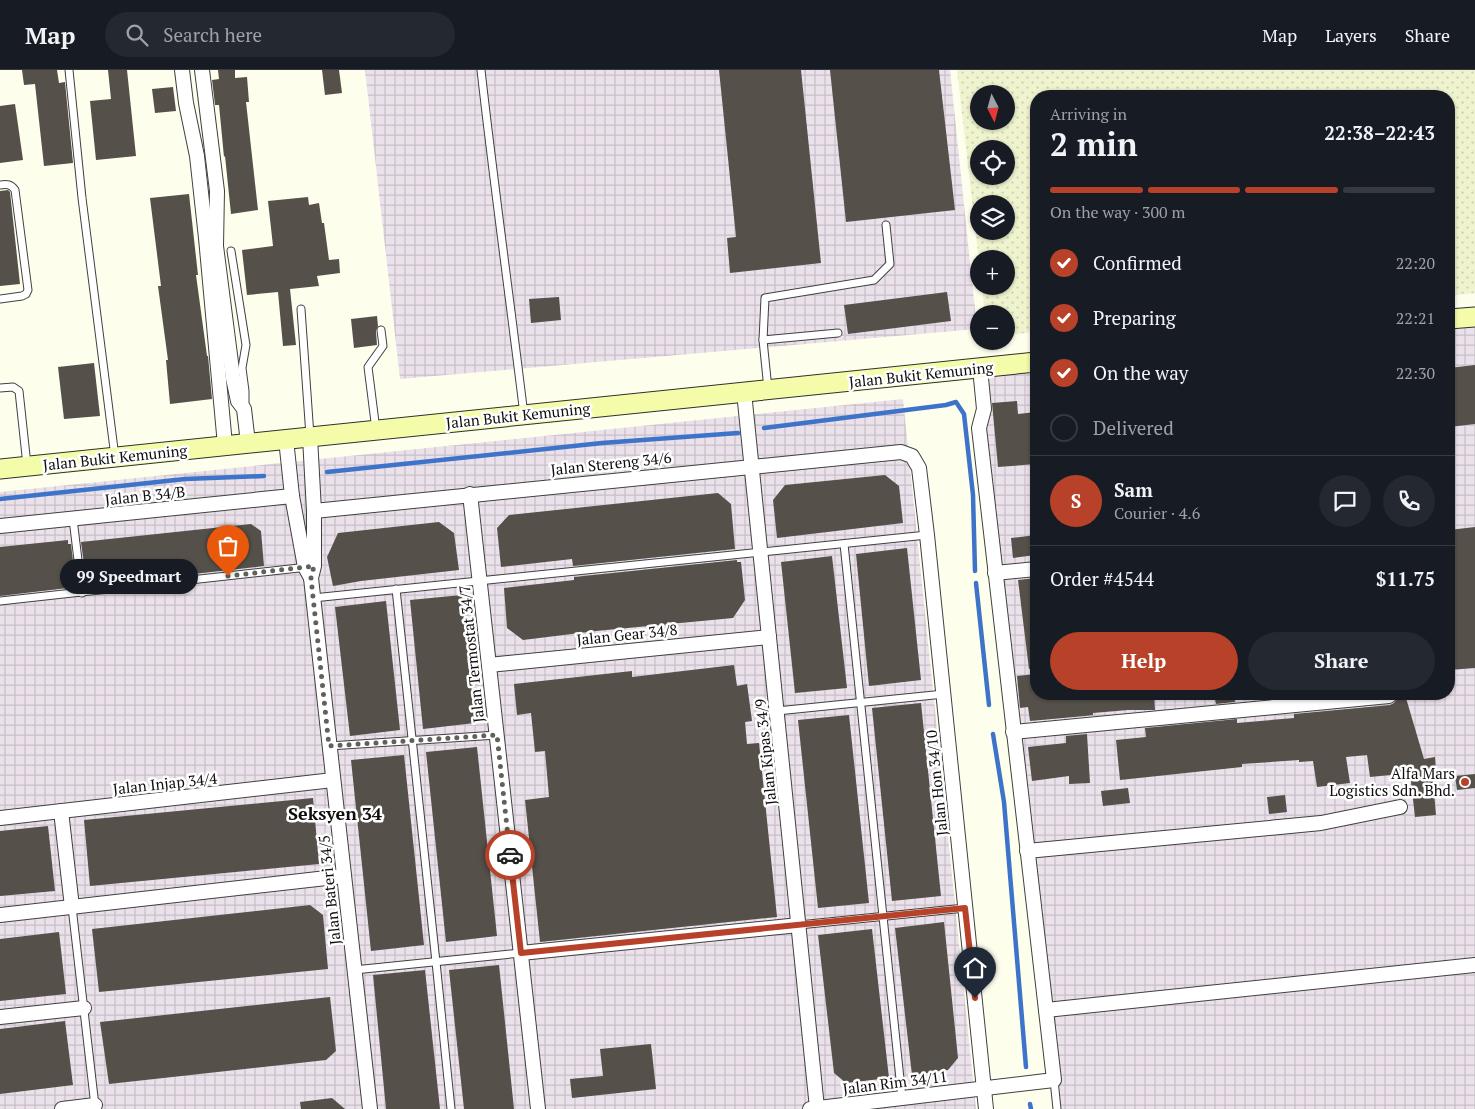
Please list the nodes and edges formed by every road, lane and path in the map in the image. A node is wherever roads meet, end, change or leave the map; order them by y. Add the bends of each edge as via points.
1 (69, 70) edge
2 (182, 70) edge
3 (202, 70) edge
4 (481, 70) edge
5 (0, 185) edge
6 (886, 225) dead end
7 (231, 251) dead end
8 (0, 299) edge
9 (301, 309) dead end
10 (1475, 317) edge
11 (1455, 319) edge
12 (381, 330) dead end
13 (838, 333) dead end
14 (763, 340) junction
15 (1030, 363) edge
16 (980, 368) junction
17 (0, 388) edge
18 (768, 389) junction
19 (744, 392) junction
20 (244, 409) junction
21 (524, 415) junction
22 (376, 430) junction
23 (310, 437) junction
24 (286, 439) junction
25 (248, 443) junction
26 (225, 445) junction
27 (912, 456) joint
28 (115, 457) junction
29 (27, 466) junction
30 (751, 466) junction
31 (0, 469) edge
32 (470, 494) junction
33 (292, 496) junction
34 (314, 510) junction
35 (73, 519) junction
36 (0, 526) edge
37 (927, 536) junction
38 (844, 544) junction
39 (760, 552) junction
40 (1030, 570) edge
41 (310, 571) junction
42 (995, 573) junction
43 (480, 581) junction
44 (396, 589) junction
45 (82, 593) junction
46 (313, 598) junction
47 (0, 601) edge
48 (769, 636) junction
49 (489, 665) junction
50 (944, 694) junction
51 (1346, 700) edge
52 (862, 702) junction
53 (777, 711) junction
54 (1013, 732) junction
55 (497, 735) junction
56 (412, 740) junction
57 (329, 746) junction
58 (333, 780) junction
59 (1400, 807) dead end
60 (61, 811) junction
61 (0, 818) edge
62 (1027, 851) junction
63 (344, 876) junction
64 (72, 907) junction
65 (965, 908) junction
66 (0, 915) edge
67 (882, 917) junction
68 (799, 925) junction
69 (521, 953) junction
70 (436, 962) junction
71 (1475, 965) edge
72 (354, 970) junction
73 (84, 1008) junction
74 (1046, 1010) junction
75 (0, 1017) edge
76 (1054, 1080) junction
77 (984, 1088) junction
78 (902, 1098) junction
79 (95, 1107) edge
80 (62, 1109) edge
81 (370, 1109) edge
82 (450, 1109) edge
83 (538, 1109) edge
84 (814, 1109) edge
85 (986, 1109) edge
86 (1057, 1109) edge

1 - 28 lane
2 - 26 street via 197,156
3 - 20 street via 217,191 216,246 233,378 238,401
4 - 21 lane
5 - 8 lane via 8,184 15,190 28,290 22,296
6 - 14 lane via 890,264 874,280 765,298
7 - 20 lane via 246,346 242,368
9 - 23 lane
10 - 11 main road
12 - 22 lane via 383,346 368,367
13 - 14 lane
14 - 18 lane
15 - 16 main road, Jalan Bukit Kemuning
16 - 18 main road, Jalan Bukit Kemuning
16 - 42 street via 984,408 979,428
17 - 29 lane via 13,387 18,391
18 - 19 main road, Jalan Bukit Kemuning
19 - 21 main road, Jalan Bukit Kemuning
19 - 30 street, Jalan Kipas 34/9
20 - 25 street
21 - 22 main road, Jalan Bukit Kemuning
22 - 23 main road, Jalan Bukit Kemuning
23 - 24 main road, Jalan Bukit Kemuning
23 - 34 street
24 - 25 main road, Jalan Bukit Kemuning
24 - 33 street
25 - 26 main road, Jalan Bukit Kemuning
26 - 28 main road, Jalan Bukit Kemuning
27 - 30 street, Jalan Stereng 34/6 via 901,452
27 - 37 street, Jalan Hon 34/10 via 919,468
28 - 29 main road, Jalan Bukit Kemuning
29 - 31 main road, Jalan Bukit Kemuning
30 - 32 street, Jalan Stereng 34/6
30 - 39 street, Jalan Kipas 34/9
32 - 34 street, Jalan Stereng 34/6
32 - 43 street, Jalan Termostat 34/7
33 - 35 street, Jalan B 34/B
33 - 41 street
34 - 41 street
35 - 36 street, Jalan B 34/B
35 - 45 lane
37 - 38 lane
37 - 50 street, Jalan Hon 34/10
38 - 39 lane
38 - 52 lane
39 - 43 lane
39 - 48 street, Jalan Kipas 34/9
40 - 42 street
41 - 45 lane
41 - 46 street, Jalan Bateri 34/5
42 - 54 street
43 - 44 lane
43 - 49 street, Jalan Termostat 34/7
44 - 46 lane
44 - 56 lane
45 - 47 lane
46 - 57 street, Jalan Bateri 34/5
48 - 49 street, Jalan Gear 34/8
48 - 53 street, Jalan Kipas 34/9
49 - 55 street, Jalan Termostat 34/7
50 - 52 lane
50 - 65 street, Jalan Hon 34/10
51 - 54 street
52 - 53 lane
52 - 67 lane
53 - 68 street, Jalan Kipas 34/9
54 - 62 street
55 - 56 lane
55 - 69 street, Jalan Termostat 34/7
56 - 57 lane
56 - 70 lane
57 - 58 street, Jalan Bateri 34/5
58 - 60 street, Jalan Injap 34/4
58 - 63 street, Jalan Bateri 34/5
59 - 62 street via 1321,823
60 - 61 street, Jalan Injap 34/4
60 - 64 street
62 - 74 street
63 - 64 street
63 - 72 street, Jalan Bateri 34/5
64 - 66 street
64 - 73 lane
65 - 67 lane
65 - 77 street, Jalan Hon 34/10
67 - 68 lane
67 - 78 lane
68 - 69 street
68 - 84 street, Jalan Kipas 34/9
69 - 70 lane
69 - 83 street, Jalan Termostat 34/7
70 - 72 lane
70 - 82 lane
71 - 74 street
72 - 81 street, Jalan Bateri 34/5
73 - 75 street
73 - 79 lane
74 - 76 street
76 - 77 street, Jalan Rim 34/11
76 - 86 lane
77 - 78 street, Jalan Rim 34/11
77 - 85 street, Jalan Hon 34/10
78 - 84 street, Jalan Rim 34/11
79 - 80 street

